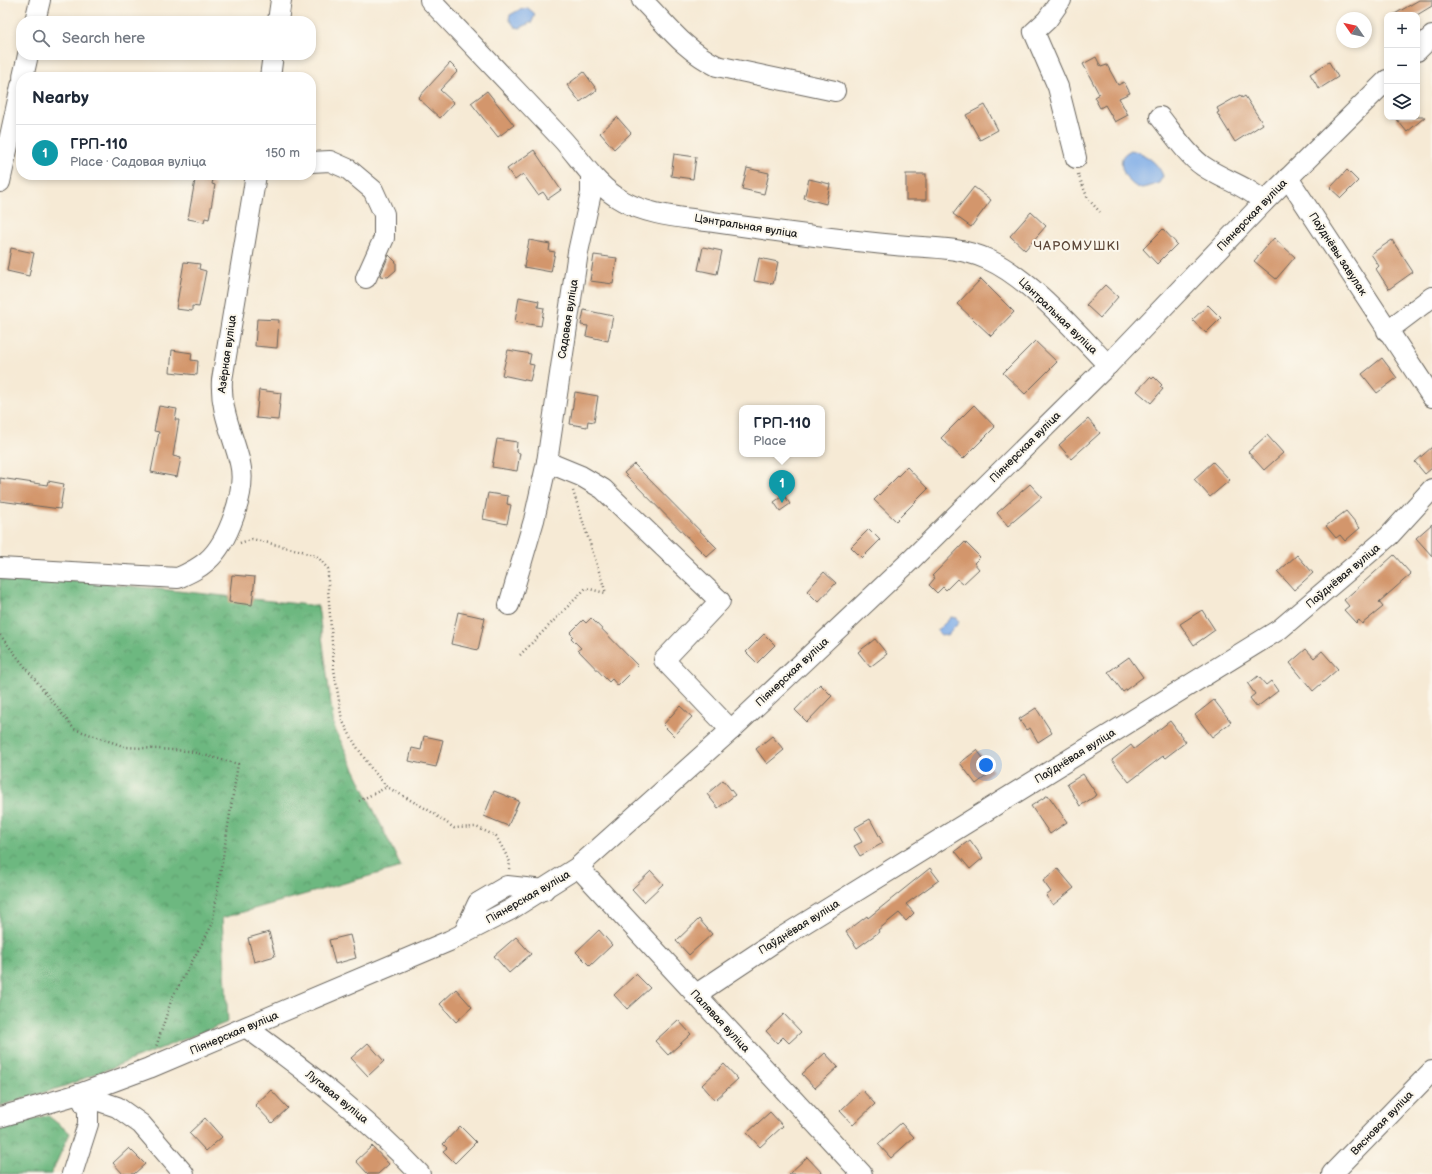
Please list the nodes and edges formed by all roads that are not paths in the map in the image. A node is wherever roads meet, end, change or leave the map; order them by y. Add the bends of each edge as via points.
1 (40, 0) edge
2 (281, 0) edge
3 (642, 0) edge
4 (1061, 0) edge
5 (436, 4) edge
6 (36, 16) edge
7 (279, 16) edge
8 (1432, 36) edge
9 (1420, 48) edge
10 (27, 60) edge
11 (272, 60) edge
12 (24, 72) edge
13 (271, 72) edge
14 (1384, 83) edge
15 (835, 91) dead end
16 (16, 109) edge
17 (1160, 117) dead end
18 (1076, 158) road end
19 (316, 162) edge
20 (592, 177) junction
21 (1288, 178) junction
22 (255, 180) edge
23 (0, 182) edge
24 (1264, 202) junction
25 (366, 278) dead end
26 (1432, 297) edge
27 (1387, 331) junction
28 (1108, 365) junction
29 (1432, 397) edge
30 (555, 465) junction
31 (1432, 490) edge
32 (0, 568) edge
33 (509, 605) dead end
34 (731, 730) junction
35 (578, 867) junction
36 (544, 890) junction
37 (464, 933) junction
38 (695, 995) junction
39 (247, 1028) junction
40 (1432, 1071) edge
41 (79, 1094) junction
42 (0, 1118) edge
43 (72, 1174) edge
44 (184, 1174) edge
45 (420, 1174) edge
46 (862, 1174) edge
47 (1332, 1174) edge

1 - 6 street
2 - 7 street
3 - 15 street via 681,42 700,58 717,66
4 - 18 street via 1047,20 1034,32 1058,87
5 - 20 street, Цэнтральная вуліца via 567,145
8 - 9 street
10 - 12 street
11 - 13 street
14 - 21 street, Піянерская вуліца
16 - 23 street
17 - 24 street via 1201,165 1253,192
19 - 25 street via 330,161 348,169 373,190 384,214 384,238
20 - 28 street, Цэнтральная вуліца via 622,201 653,212 796,234 956,250 987,259 1027,284
20 - 30 street, Садовая вуліца via 578,252
21 - 24 street, Піянерская вуліца
21 - 27 street, Паўднёвы завулак
22 - 32 street, Азёрная вуліца via 222,380 224,409 241,465 237,503 224,538 208,560 194,571 178,578
24 - 28 street, Піянерская вуліца
26 - 27 street
27 - 29 street, Паўднёвы завулак
28 - 34 street, Піянерская вуліца via 912,559
30 - 33 street, Садовая вуліца via 534,520
30 - 34 street via 593,483 614,498 720,601 664,660
31 - 38 street, Паўднёвая вуліца via 1389,536 1280,629 779,939
34 - 35 street, Піянерская вуліца
35 - 36 street, Піянерская вуліца
35 - 38 street, Палявая вуліца
36 - 37 street, Піянерская вуліца
36 - 37 street via 507,886 478,904
37 - 39 street, Піянерская вуліца
38 - 46 street, Палявая вуліца
39 - 41 street, Піянерская вуліца
39 - 45 street, Лугавая вуліца via 350,1106
40 - 47 street, Вясновая вуліца
41 - 42 street, Піянерская вуліца
41 - 43 street via 88,1110 88,1124
41 - 44 street via 116,1107 141,1124

